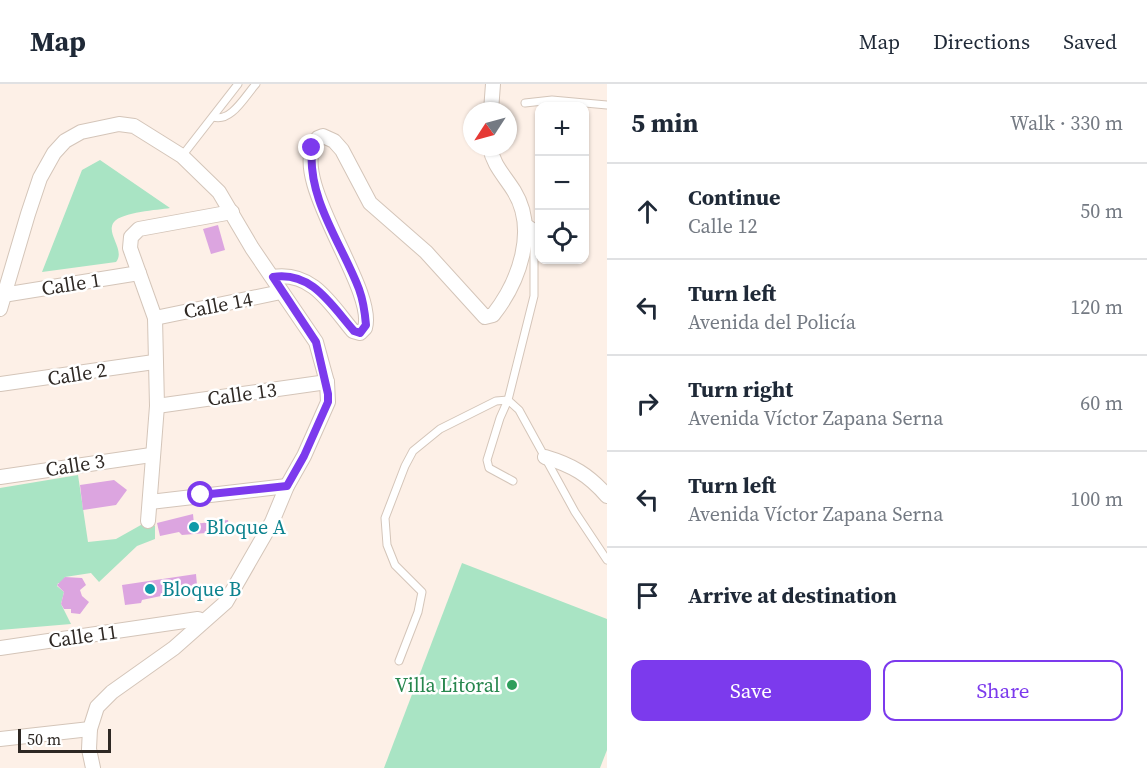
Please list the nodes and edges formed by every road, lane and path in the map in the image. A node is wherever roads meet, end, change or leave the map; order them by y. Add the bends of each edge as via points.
1 (238, 84) edge
2 (256, 84) edge
3 (493, 84) edge
4 (491, 102) edge
5 (525, 103) dead end
6 (607, 105) edge
7 (213, 117) junction
8 (182, 156) junction
9 (491, 156) edge
10 (232, 213) junction
11 (525, 221) junction
12 (139, 273) junction
13 (273, 277) junction
14 (281, 292) junction
15 (3, 295) junction
16 (0, 309) edge
17 (155, 318) junction
18 (154, 362) junction
19 (327, 382) junction
20 (0, 384) edge
21 (508, 400) junction
22 (157, 406) junction
23 (151, 455) junction
24 (545, 457) junction
25 (0, 477) edge
26 (513, 482) dead end
27 (287, 486) junction
28 (607, 496) edge
29 (150, 502) junction
30 (148, 521) dead end
31 (607, 560) edge
32 (203, 621) junction
33 (166, 624) junction
34 (0, 648) edge
35 (174, 648) junction
36 (399, 661) dead end
37 (90, 729) junction
38 (0, 739) edge
39 (93, 768) edge

1 - 7 lane
2 - 7 lane via 228,116
3 - 4 street
5 - 6 lane via 552,100
7 - 8 lane
8 - 10 street via 219,192
8 - 15 street via 134,126 119,124 81,132 65,141 40,178
9 - 11 street via 515,192
10 - 12 street via 139,229 131,237 130,248
10 - 13 street
11 - 13 street via 524,252 515,280 493,315 484,316 426,252 370,203 342,150 323,136 312,148 315,181 323,213 359,289 365,328 360,333 354,331 308,282 288,275
11 - 21 lane via 534,227 534,296
12 - 15 street, Calle 1
12 - 17 street
13 - 14 street
14 - 17 street, Calle 14
14 - 19 street via 316,342
15 - 16 street
17 - 18 street
18 - 20 street, Calle 2
18 - 22 street
19 - 22 street, Calle 13
19 - 27 street via 328,402
21 - 24 lane via 519,410
21 - 26 lane via 488,460 489,468
21 - 36 lane via 496,401 440,429 413,451 394,493 386,518 387,545 395,565 422,592
22 - 23 street
23 - 25 street, Calle 3
23 - 29 street
24 - 28 street via 591,477
24 - 31 lane
27 - 29 street
27 - 32 street via 272,522 226,602
29 - 30 street
32 - 33 street, Calle 11
32 - 35 street
33 - 34 street, Calle 11
33 - 35 street
35 - 37 street via 112,692 97,707
37 - 38 street
37 - 39 street

